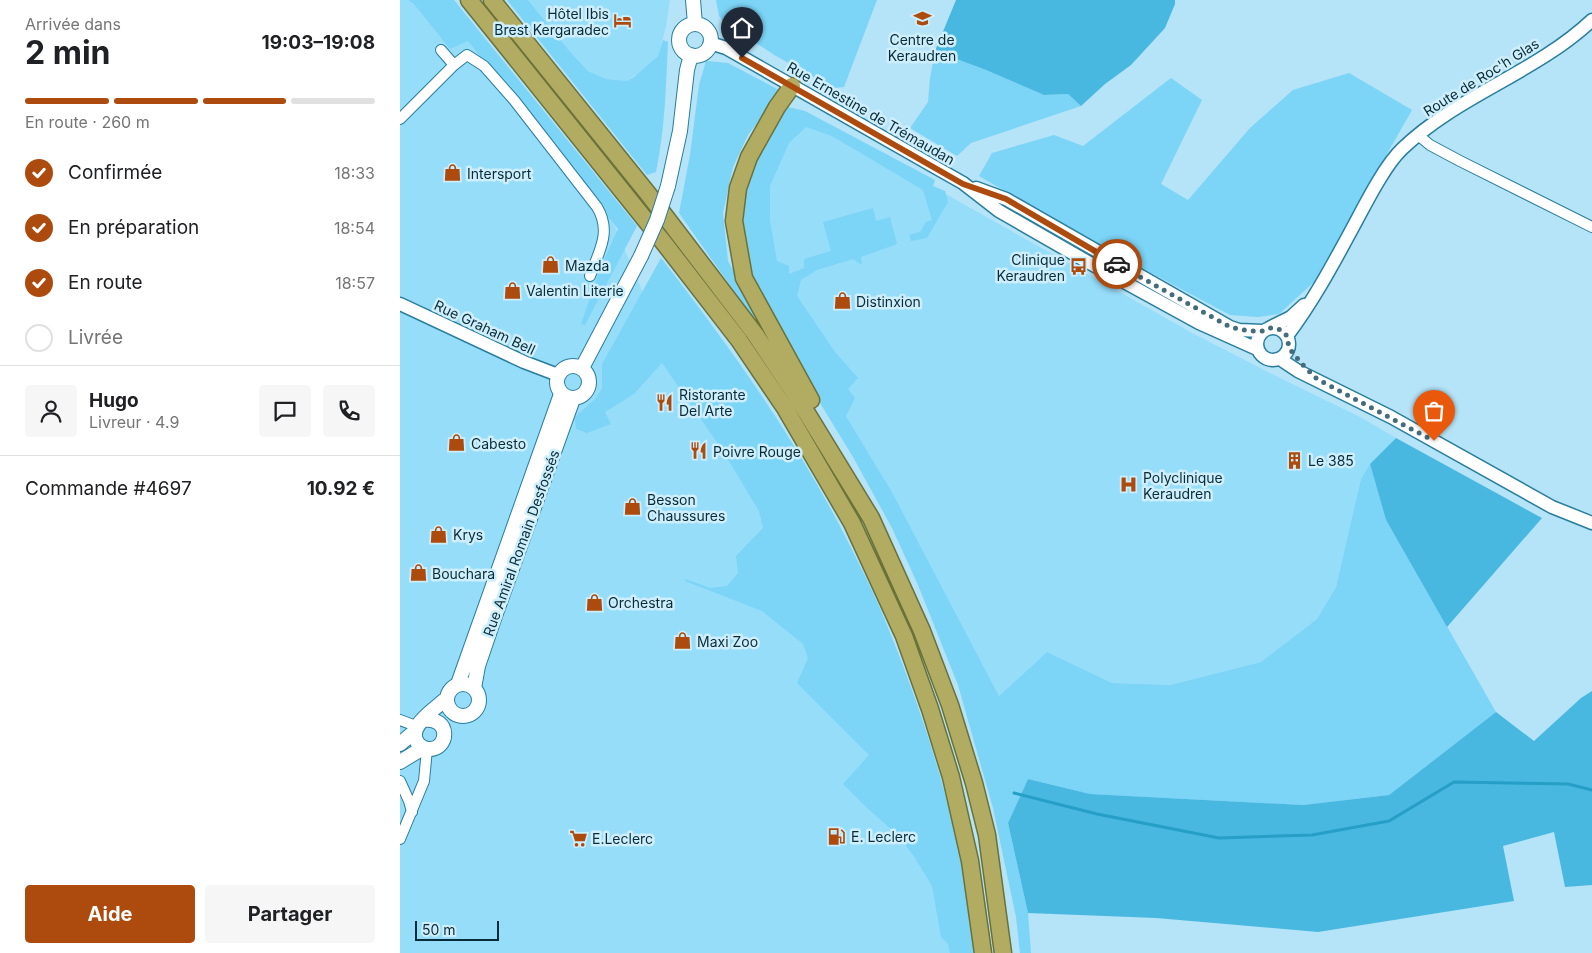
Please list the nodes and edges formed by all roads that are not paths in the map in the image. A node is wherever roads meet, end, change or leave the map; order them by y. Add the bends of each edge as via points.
1 (469, 0) edge
2 (492, 0) edge
3 (693, 0) edge
4 (1592, 20) edge
5 (695, 24) junction
6 (710, 43) junction
7 (441, 50) dead end
8 (691, 55) junction
9 (454, 65) junction
10 (792, 86) junction
11 (400, 118) edge
12 (1418, 135) junction
13 (963, 184) junction
14 (1592, 227) edge
15 (590, 276) dead end
16 (1314, 295) junction
17 (400, 304) edge
18 (1265, 330) junction
19 (1288, 342) junction
20 (1257, 349) junction
21 (1280, 359) junction
22 (582, 368) junction
23 (558, 375) junction
24 (1317, 379) junction
25 (567, 396) junction
26 (871, 518) junction
27 (1592, 522) edge
28 (458, 684) junction
29 (474, 688) junction
30 (446, 699) junction
31 (464, 717) junction
32 (400, 720) edge
33 (418, 726) junction
34 (444, 736) junction
35 (400, 744) edge
36 (425, 748) junction
37 (400, 762) edge
38 (400, 781) edge
39 (412, 814) junction
40 (400, 839) edge
41 (983, 953) edge
42 (1003, 953) edge

1 - 41 highway via 739,340 785,408 852,523 904,636 933,717 951,777 970,861
2 - 26 highway via 649,195 755,334
3 - 5 main road
4 - 12 street, Route de Roc'h Glas via 1561,45 1454,108
5 - 6 main road via 705,28
5 - 8 main road via 686,27 679,37 682,49
6 - 8 main road via 705,52
6 - 10 street, Rue Ernestine de Trémaudan via 726,48
7 - 9 street
8 - 22 main road, bridge via 680,131 657,220
9 - 11 street
9 - 15 street via 467,55 484,66 526,114 597,207 605,230
10 - 13 street, Rue Ernestine de Trémaudan
10 - 26 highway via 748,157 738,188 734,221 744,278
12 - 14 street via 1460,161
12 - 16 street, Route de Roc'h Glas via 1400,150 1384,173
13 - 18 street, Rue Ernestine de Trémaudan via 1006,199 1230,327
13 - 20 street, Rue Ernestine de Trémaudan via 999,211 1078,256 1199,323
16 - 18 street, Route de Roc'h Glas via 1291,316
16 - 19 street, Route de Roc'h Glas
17 - 23 street, Rue Graham Bell
18 - 19 street via 1276,328 1283,331
18 - 20 street via 1256,343
19 - 21 street
19 - 24 street via 1302,364
20 - 21 street via 1267,360
21 - 24 street
22 - 23 main road via 566,367
22 - 25 main road via 588,376 589,386 583,395
23 - 25 main road via 557,386
24 - 27 street via 1552,507
25 - 28 main road, Rue Amiral Romain Desfossés
25 - 29 main road, Rue Amiral Romain Desfossés via 478,666
26 - 42 highway via 922,631 966,757 987,835
28 - 29 main road
28 - 30 main road
29 - 31 main road via 478,705 473,713
30 - 31 main road via 452,713
30 - 33 main road
31 - 34 main road
32 - 33 street
33 - 34 main road via 431,718 438,721
33 - 35 main road
33 - 36 main road via 415,740
34 - 36 main road via 437,747
36 - 37 main road
36 - 39 street via 424,782
38 - 39 street via 410,801
39 - 40 street

